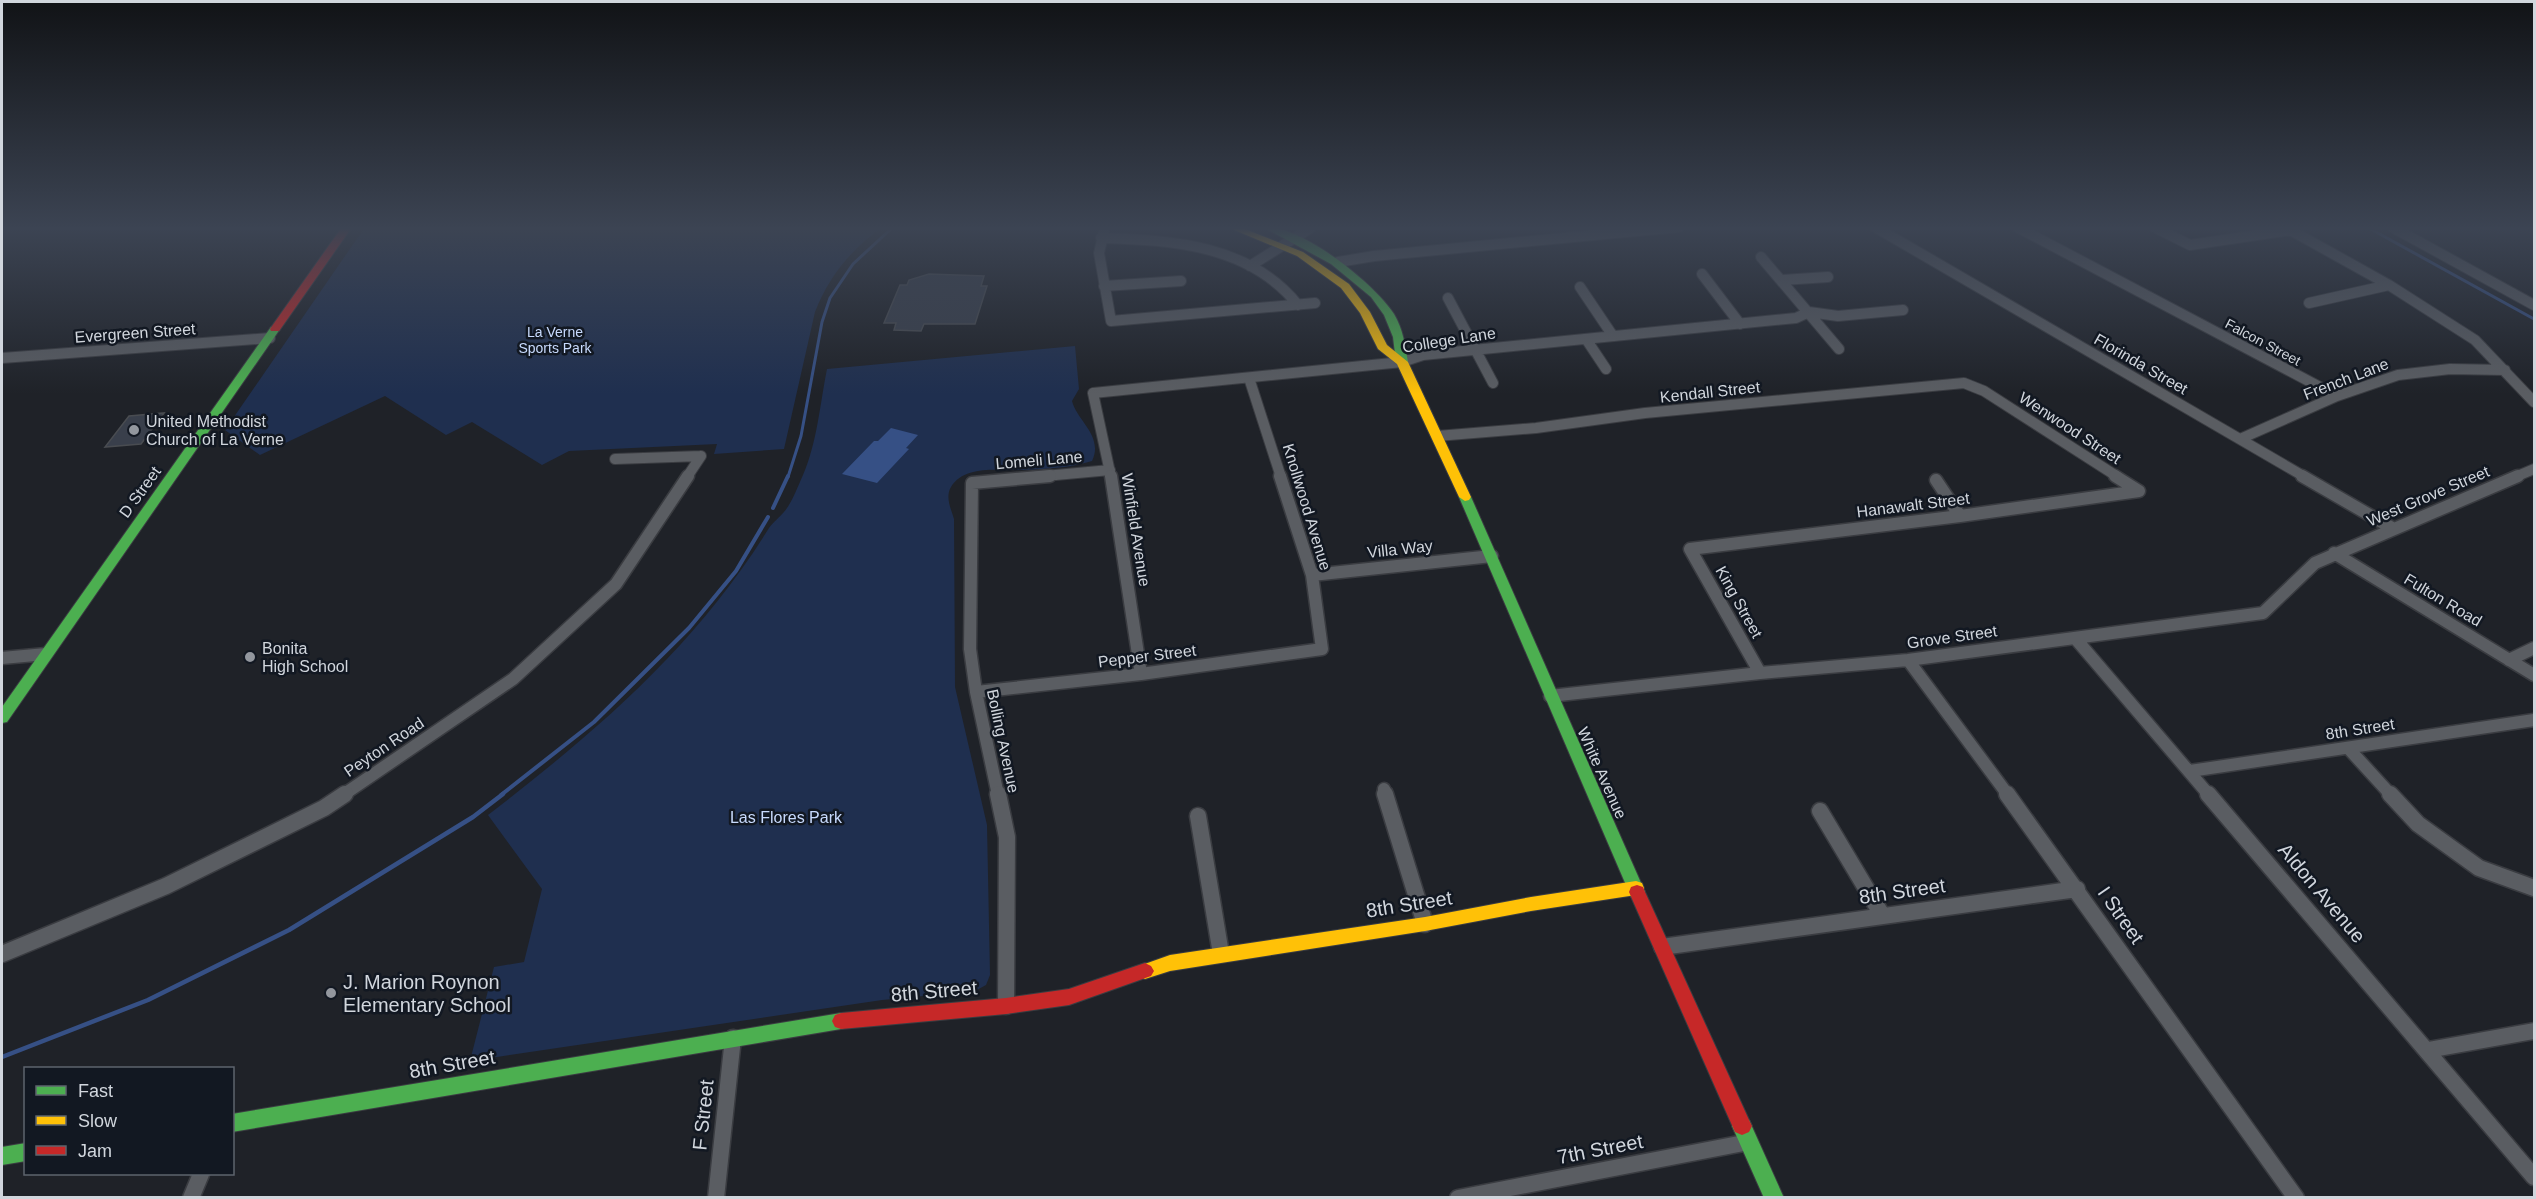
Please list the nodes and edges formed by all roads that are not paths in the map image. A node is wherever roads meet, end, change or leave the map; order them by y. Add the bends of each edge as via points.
1 (308, 283) edge
2 (1104, 283) edge
3 (1151, 283) edge
4 (1279, 283) edge
5 (1341, 283) edge
6 (1363, 283) edge
7 (1709, 283) edge
8 (1784, 283) edge
9 (1971, 283) edge
10 (2124, 283) edge
11 (2385, 283) edge
12 (2495, 283) edge
13 (2389, 285) junction
14 (1104, 286) junction
15 (1580, 287) dead end
16 (1448, 298) dead end
17 (1315, 303) dead end
18 (2309, 303) dead end
19 (1298, 305) junction
20 (2535, 305) edge
21 (1904, 310) dead end
22 (1809, 312) junction
23 (1740, 324) junction
24 (1613, 336) junction
25 (270, 338) junction
26 (1586, 339) junction
27 (1475, 349) junction
28 (1839, 350) dead end
29 (2, 358) edge
30 (1402, 362) junction
31 (1606, 369) dead end
32 (2505, 370) junction
33 (1249, 378) junction
34 (1493, 383) dead end
35 (1984, 392) joint
36 (1093, 393) joint
37 (2337, 396) junction
38 (2535, 402) edge
39 (1437, 436) junction
40 (2240, 439) junction
41 (615, 459) dead end
42 (2535, 469) edge
43 (1110, 470) junction
44 (1936, 480) dead end
45 (972, 483) joint
46 (2139, 491) joint
47 (1960, 516) junction
48 (2392, 528) junction
49 (1690, 549) joint
50 (2334, 553) junction
51 (1492, 556) junction
52 (1312, 575) junction
53 (2075, 638) junction
54 (2535, 648) edge
55 (1322, 649) joint
56 (46, 654) junction
57 (2, 658) edge
58 (1908, 660) junction
59 (2509, 660) junction
60 (1760, 673) junction
61 (1141, 674) junction
62 (2535, 675) edge
63 (976, 692) junction
64 (1551, 696) junction
65 (2, 718) edge
66 (2535, 720) edge
67 (2349, 749) junction
68 (2190, 771) junction
69 (1384, 789) dead end
70 (1820, 811) dead end
71 (1198, 816) dead end
72 (1636, 888) junction
73 (2535, 888) edge
74 (2077, 889) junction
75 (1882, 915) junction
76 (1425, 924) junction
77 (1662, 947) junction
78 (2, 954) edge
79 (1221, 954) junction
80 (1006, 1006) junction
81 (2535, 1030) edge
82 (733, 1038) junction
83 (2428, 1050) junction
84 (234, 1122) edge
85 (1749, 1142) junction
86 (24, 1152) edge
87 (2, 1156) edge
88 (200, 1175) edge
89 (2535, 1178) edge
90 (191, 1197) edge
91 (716, 1197) edge
92 (1458, 1197) edge
93 (1774, 1197) edge
94 (2296, 1197) edge

1 - 25 street, D Street
2 - 14 street
3 - 14 street
4 - 19 street
5 - 30 street, White Avenue via 1365,312 1382,348
6 - 30 street, White Avenue via 1382,305 1403,345
7 - 23 street
8 - 22 street
9 - 40 street, Florinda Street
10 - 37 street, Falcon Street
11 - 13 street
12 - 20 street
13 - 18 street
13 - 32 street via 2475,340
14 - 19 street via 1111,321
15 - 24 street
16 - 27 street
17 - 19 street
21 - 22 street via 1838,316
22 - 23 street, College Lane via 1797,318
22 - 28 street
23 - 24 street, College Lane
24 - 26 street, College Lane
25 - 29 street, Evergreen Street
25 - 56 street, D Street
26 - 27 street, College Lane
26 - 31 street
27 - 30 street, College Lane
27 - 34 street
30 - 33 street, College Lane
30 - 39 street, White Avenue
32 - 37 street, French Lane via 2450,369 2398,375
32 - 38 street
33 - 36 street, College Lane
33 - 52 street, Knollwood Avenue
35 - 39 street, Kendall Street via 1964,383 1938,384
35 - 46 street, Wenwood Street
36 - 43 street, Winfield Avenue
37 - 40 street, French Lane
39 - 51 street, White Avenue
40 - 48 street, Florinda Street
41 - 78 street, Peyton Road via 701,456 616,584 513,679 324,808 166,886
42 - 48 street, West Grove Street
43 - 45 street, Lomeli Lane
43 - 61 street, Winfield Avenue
44 - 47 street
45 - 63 street, Bolling Avenue via 970,649
46 - 47 street, Hanawalt Street
47 - 49 street, Hanawalt Street
48 - 50 street, West Grove Street
49 - 60 street, King Street
50 - 53 street, Grove Street via 2315,562 2263,613
50 - 59 street, Fulton Road
51 - 52 street, Villa Way
51 - 64 street, White Avenue
52 - 55 street, Knollwood Avenue
53 - 58 street, Grove Street
53 - 68 street, Aldon Avenue
54 - 59 street
55 - 61 street, Pepper Street
56 - 57 street
56 - 65 street, D Street
58 - 60 street, Grove Street
58 - 74 street, I Street
59 - 62 street, Fulton Road
60 - 64 street, Grove Street
61 - 63 street, Pepper Street
63 - 80 street, Bolling Avenue via 1007,837
64 - 72 street, White Avenue
66 - 67 street, 8th Street
67 - 68 street, 8th Street
67 - 73 street via 2418,824 2479,868
68 - 83 street, Aldon Avenue
69 - 76 street
70 - 75 street
71 - 79 street
72 - 76 street, 8th Street
72 - 77 street, White Avenue
74 - 75 street, 8th Street
74 - 94 street, I Street
75 - 77 street, 8th Street
76 - 79 street, 8th Street
77 - 85 street, White Avenue
79 - 80 street, 8th Street via 1160,966 1069,997
80 - 82 street, 8th Street via 849,1020
81 - 83 street
82 - 84 street, 8th Street
82 - 91 street, F Street
83 - 89 street, Aldon Avenue
85 - 92 street, 7th Street
85 - 93 street, White Avenue
86 - 87 street
88 - 90 street

